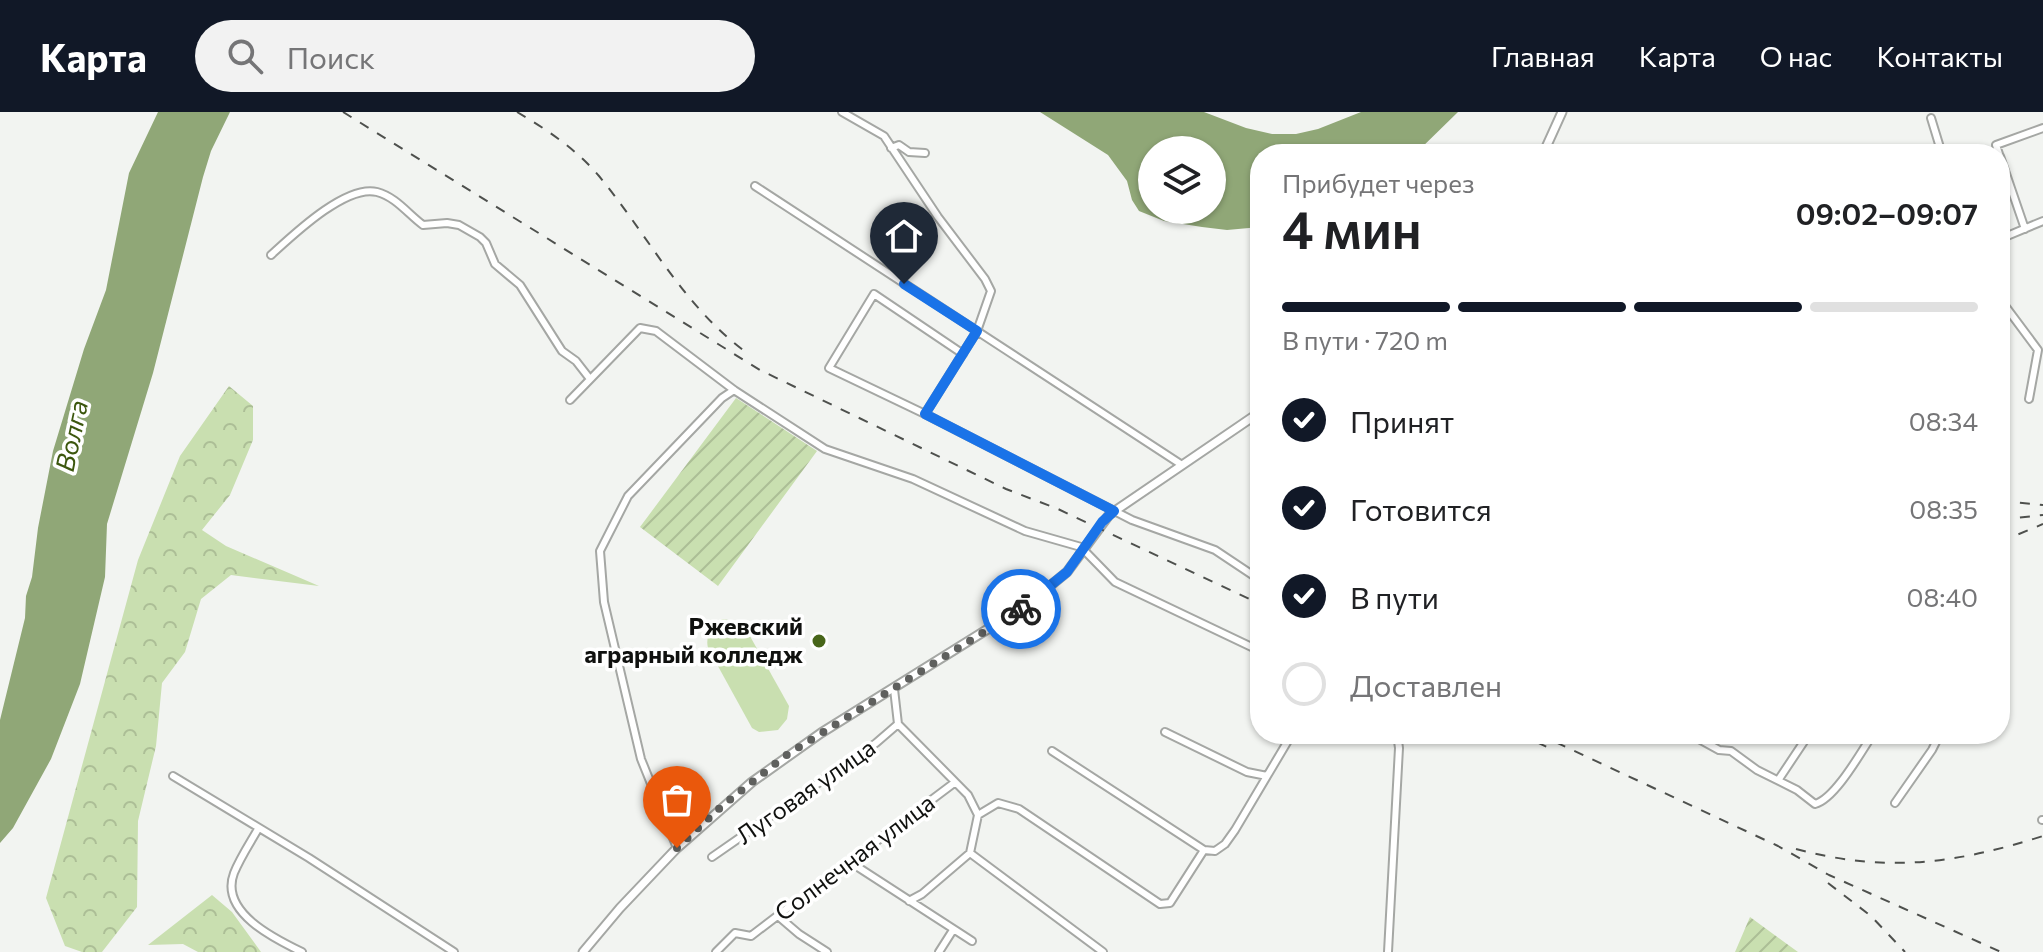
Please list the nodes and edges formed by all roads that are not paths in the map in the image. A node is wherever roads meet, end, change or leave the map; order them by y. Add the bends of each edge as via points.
1 (842, 112) edge
2 (1562, 112) edge
3 (1931, 118) dead end
4 (2043, 128) edge
5 (1548, 144) edge
6 (1939, 144) edge
7 (1999, 144) edge
8 (891, 148) junction
9 (925, 153) dead end
10 (2010, 185) edge
11 (755, 186) dead end
12 (2043, 221) edge
13 (2025, 229) junction
14 (2010, 235) edge
15 (271, 255) dead end
16 (2010, 312) edge
17 (977, 331) junction
18 (963, 354) junction
19 (590, 379) junction
20 (734, 390) junction
21 (2029, 399) dead end
22 (570, 400) dead end
23 (925, 414) junction
24 (1250, 419) edge
25 (1182, 465) junction
26 (1114, 511) junction
27 (1084, 550) junction
28 (1250, 573) edge
29 (1250, 646) edge
30 (894, 689) junction
31 (898, 724) junction
32 (1165, 732) dead end
33 (1286, 744) edge
34 (1398, 744) edge
35 (1708, 744) edge
36 (1802, 744) edge
37 (1866, 744) edge
38 (1935, 744) edge
39 (1052, 751) dead end
40 (173, 776) dead end
41 (1267, 776) junction
42 (1779, 779) junction
43 (954, 783) junction
44 (1895, 803) dead end
45 (978, 815) junction
46 (258, 829) junction
47 (677, 848) junction
48 (1204, 850) junction
49 (970, 853) junction
50 (712, 857) dead end
51 (850, 862) junction
52 (909, 901) junction
53 (778, 916) junction
54 (953, 930) junction
55 (972, 941) dead end
56 (302, 952) edge
57 (454, 952) edge
58 (583, 952) edge
59 (716, 952) edge
60 (827, 952) edge
61 (939, 952) edge
62 (1103, 952) edge
63 (1388, 952) edge

1 - 8 street via 884,136
2 - 5 main road
3 - 6 street
4 - 7 street
8 - 9 street via 899,145
8 - 17 street via 991,291
10 - 13 street
11 - 17 street
12 - 13 street
13 - 14 street
15 - 19 street via 345,197 376,192 423,225 459,225 480,237 495,264 520,285 562,351
16 - 21 street via 2038,350
17 - 18 street
17 - 25 street
18 - 23 street
18 - 23 street via 874,294 829,368
19 - 20 street via 640,328 656,331
19 - 22 street
20 - 27 street via 825,449 913,479 1025,531
20 - 47 street via 628,496 600,551 604,602 641,759
23 - 26 street
24 - 25 main road
25 - 26 main road
26 - 27 main road
26 - 28 street via 1215,550
27 - 29 street via 1115,582
27 - 30 main road via 1067,572 1028,604
30 - 31 street
30 - 47 main road via 785,756
31 - 43 street
31 - 50 street, Луговая улица
32 - 41 street via 1247,772
33 - 41 street
34 - 63 street
35 - 42 street
36 - 42 street
37 - 42 street via 1822,802 1815,804
38 - 44 street
39 - 48 street
40 - 46 street
41 - 48 street via 1225,844
43 - 45 street
43 - 51 street, Солнечная улица
45 - 48 street via 998,803 1019,809 1160,904 1170,903
45 - 49 street
46 - 56 street via 232,876 232,891 239,909 270,936
46 - 57 street
47 - 58 main road
49 - 52 street
49 - 62 street
51 - 52 street
51 - 53 street, Солнечная улица
52 - 54 street
53 - 59 street, Солнечная улица via 751,936 735,933
53 - 60 street
54 - 55 street
54 - 61 street

